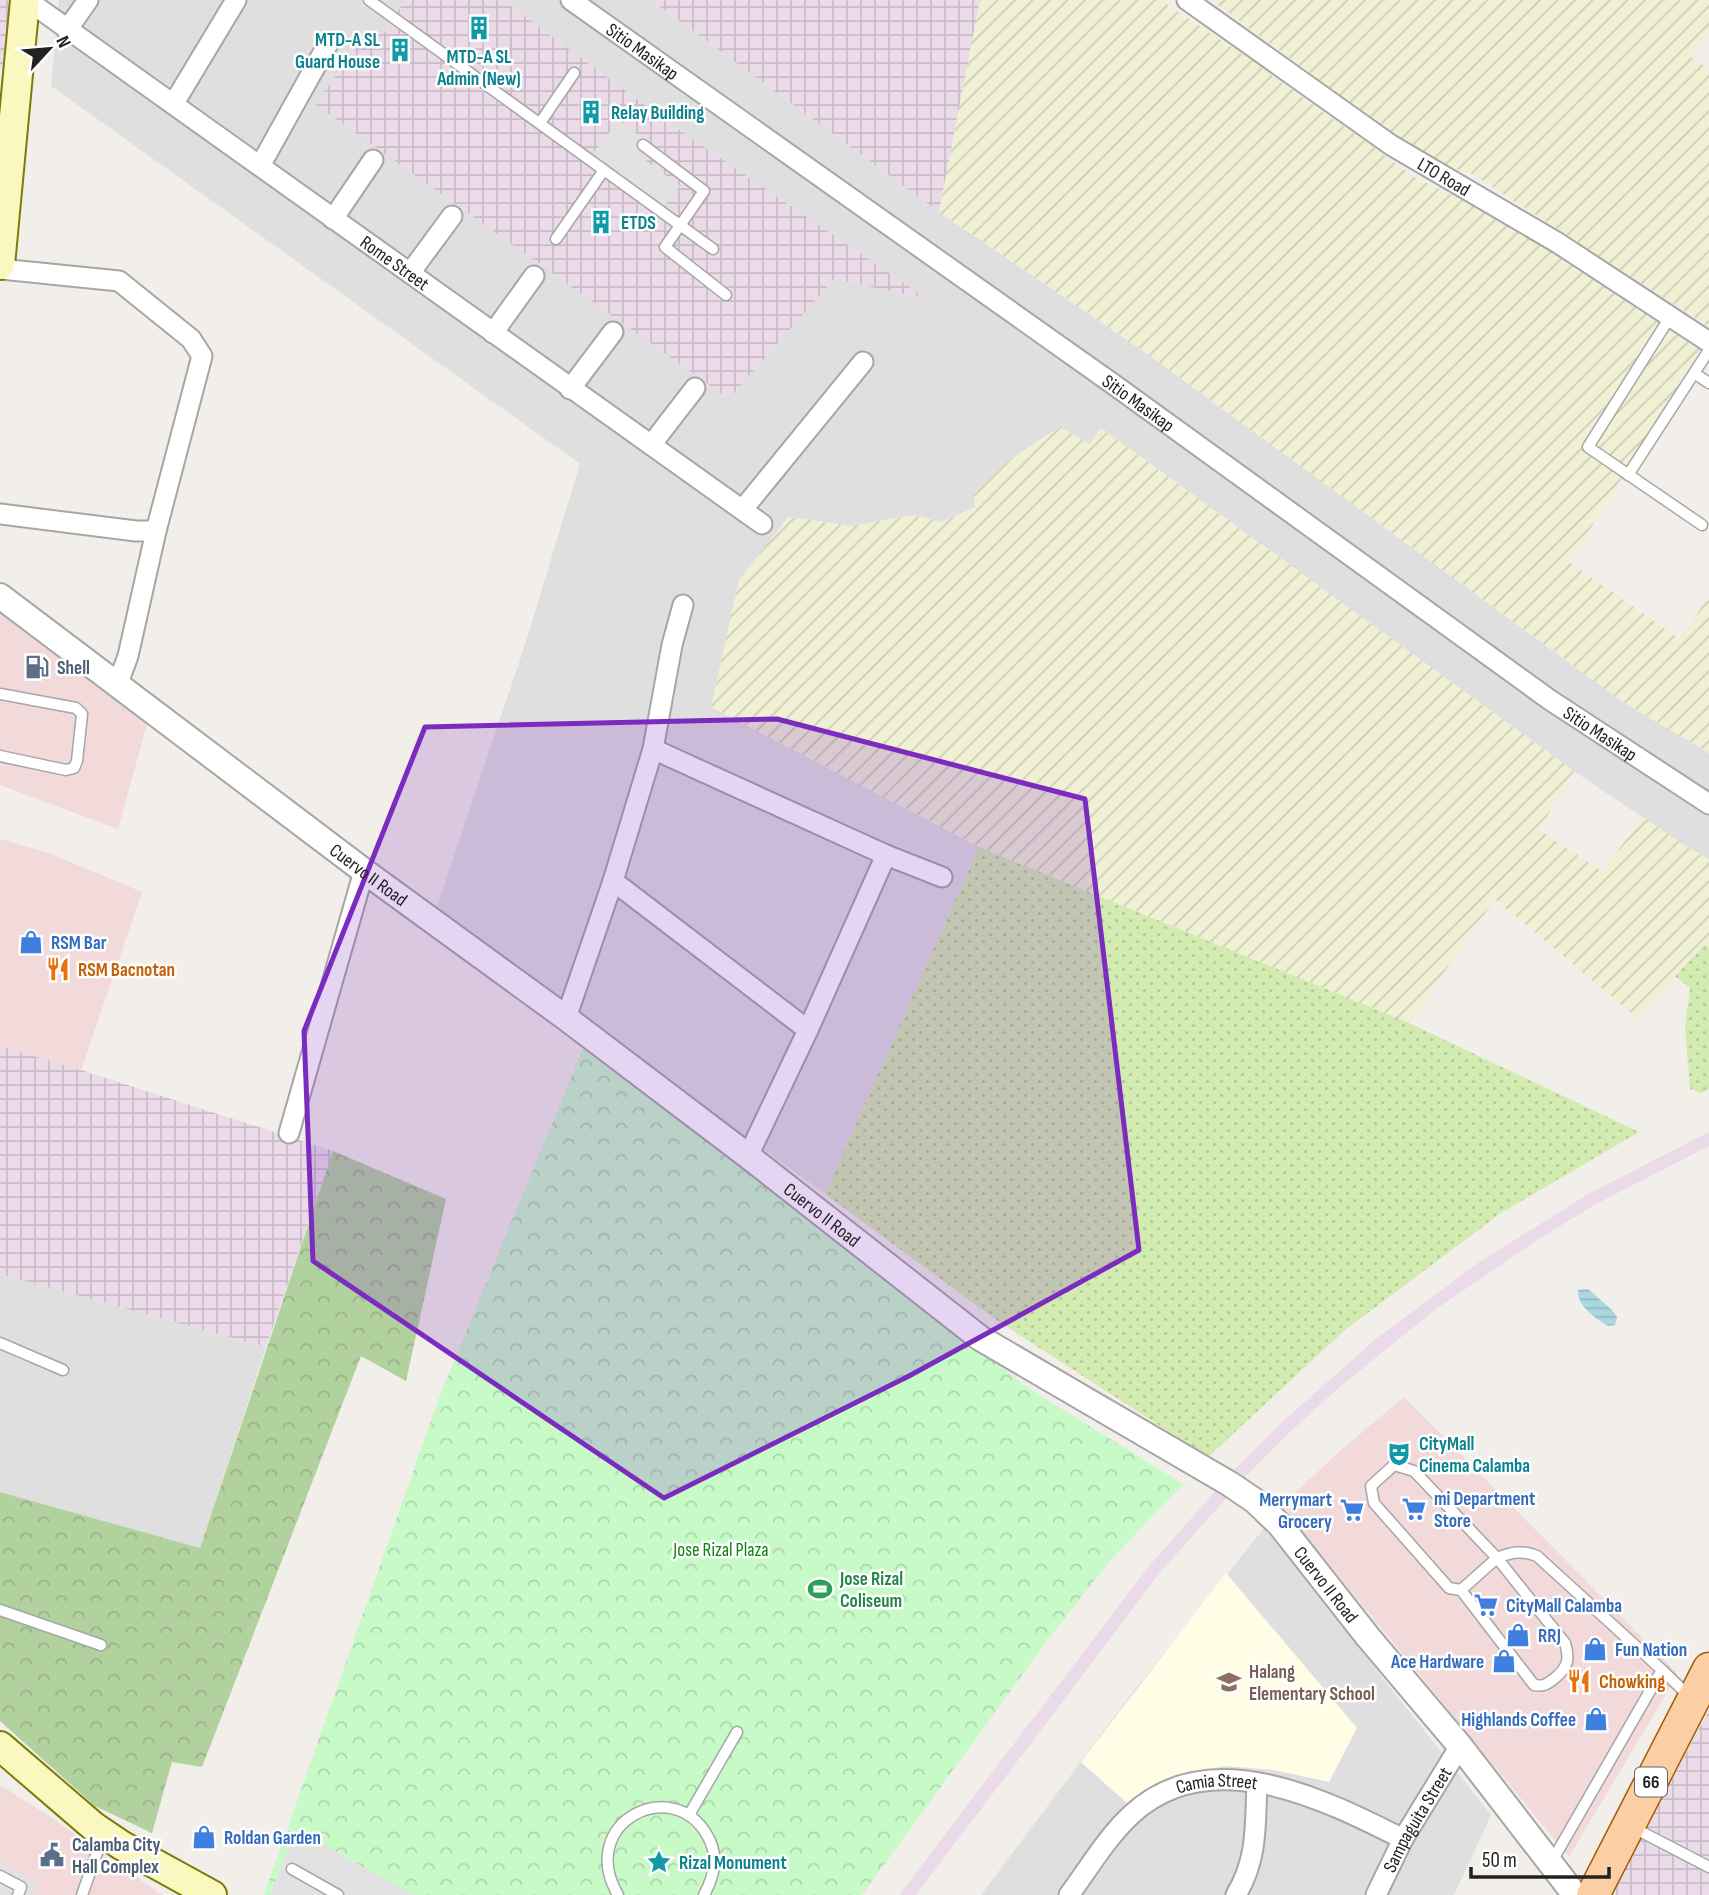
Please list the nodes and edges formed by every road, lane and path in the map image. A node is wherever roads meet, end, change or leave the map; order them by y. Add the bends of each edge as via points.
1 (26, 0) edge
2 (88, 0) edge
3 (236, 0) edge
4 (369, 0) edge
5 (571, 0) edge
6 (1187, 0) edge
7 (67, 30) junction
8 (329, 43) dead end
9 (574, 73) dead end
10 (174, 103) junction
11 (540, 123) junction
12 (643, 145) dead end
13 (373, 160) dead end
14 (260, 166) junction
15 (604, 170) junction
16 (452, 216) dead end
17 (333, 219) junction
18 (680, 225) junction
19 (556, 239) dead end
20 (713, 249) dead end
21 (0, 267) edge
22 (410, 273) junction
23 (534, 276) dead end
24 (726, 295) dead end
25 (1670, 317) junction
26 (613, 332) dead end
27 (493, 333) junction
28 (1709, 342) edge
29 (1709, 350) edge
30 (863, 362) dead end
31 (1694, 373) junction
32 (1709, 383) edge
33 (695, 388) dead end
34 (570, 389) junction
35 (652, 445) junction
36 (1628, 475) junction
37 (743, 509) junction
38 (0, 514) edge
39 (762, 524) dead end
40 (1702, 525) dead end
41 (156, 531) junction
42 (0, 596) edge
43 (683, 605) dead end
44 (118, 683) junction
45 (0, 694) edge
46 (653, 749) junction
47 (0, 756) edge
48 (1709, 804) edge
49 (886, 855) junction
50 (365, 871) junction
51 (942, 877) dead end
52 (613, 881) junction
53 (566, 1018) junction
54 (808, 1030) junction
55 (289, 1133) dead end
56 (748, 1156) junction
57 (1, 1347) edge
58 (63, 1370) dead end
59 (1496, 1558) junction
60 (1461, 1590) junction
61 (0, 1610) edge
62 (101, 1645) dead end
63 (1709, 1669) edge
64 (1662, 1671) junction
65 (1693, 1700) junction
66 (737, 1732) dead end
67 (1460, 1746) junction
68 (3, 1753) edge
69 (1257, 1783) junction
70 (689, 1815) junction
71 (1628, 1825) junction
72 (104, 1833) junction
73 (1403, 1839) junction
74 (1551, 1863) junction
75 (1709, 1867) edge
76 (292, 1869) dead end
77 (0, 1876) edge
78 (18, 1895) edge
79 (82, 1895) edge
80 (212, 1895) edge
81 (338, 1895) edge
82 (618, 1895) edge
83 (704, 1895) edge
84 (1069, 1895) edge
85 (1236, 1895) edge
86 (1376, 1895) edge
87 (1575, 1895) edge
88 (1593, 1895) edge

1 - 7 street, Rome Street
1 - 21 main road
2 - 7 street
3 - 10 street
4 - 11 lane
5 - 48 street, Sitio Masikap via 1550,700
6 - 25 street, LTO Road via 1391,145 1558,243
7 - 10 street, Rome Street
8 - 14 street
9 - 11 lane
10 - 14 street, Rome Street
11 - 15 lane
12 - 18 lane via 704,191
13 - 17 street
14 - 17 street, Rome Street
15 - 18 lane
15 - 19 lane
16 - 22 street
17 - 22 street, Rome Street
18 - 20 lane
18 - 24 lane via 665,247
21 - 41 street via 119,281 191,339 202,356
22 - 27 street, Rome Street
23 - 27 street
25 - 28 street, LTO Road
25 - 36 lane via 1588,447
26 - 34 street
27 - 34 street, Rome Street
29 - 31 lane
30 - 37 street
31 - 32 lane
31 - 36 lane
33 - 35 street
34 - 35 street, Rome Street
35 - 37 street, Rome Street
36 - 40 lane
37 - 39 street, Rome Street
38 - 41 street
41 - 44 street
42 - 44 street, Cuervo II Road
43 - 46 street
44 - 50 street, Cuervo II Road
45 - 47 lane via 76,708 82,714 74,768
46 - 49 street
46 - 52 street
49 - 51 street
49 - 54 street
50 - 53 street, Cuervo II Road
50 - 55 street
52 - 53 street
52 - 54 street
53 - 56 street, Cuervo II Road
54 - 56 street
56 - 67 street, Cuervo II Road via 980,1338 1255,1501 1280,1525
57 - 58 lane
59 - 60 lane
59 - 60 lane via 1565,1643 1569,1656 1565,1670 1545,1685 1534,1685
59 - 60 lane via 1414,1471 1394,1465 1371,1486 1374,1503 1448,1588
59 - 64 lane via 1526,1551 1537,1556
61 - 62 lane
63 - 65 main road, 66
64 - 65 lane
64 - 74 lane
65 - 71 main road, 66
66 - 70 lane
67 - 73 street, Sampaguita Street
67 - 74 street, Cuervo II Road
68 - 72 main road
69 - 73 street, Camia Street via 1323,1801
69 - 84 street, Camia Street via 1202,1780 1154,1797 1115,1832
69 - 85 street via 1253,1856
70 - 82 lane via 671,1808 652,1808 619,1826 609,1843 606,1862
70 - 83 lane via 703,1827 712,1844 715,1863
71 - 75 lane
71 - 88 main road, 66
72 - 79 lane
72 - 80 main road
73 - 86 street, Sampaguita Street
74 - 87 street, Cuervo II Road
76 - 81 lane
77 - 78 lane via 21,1887

